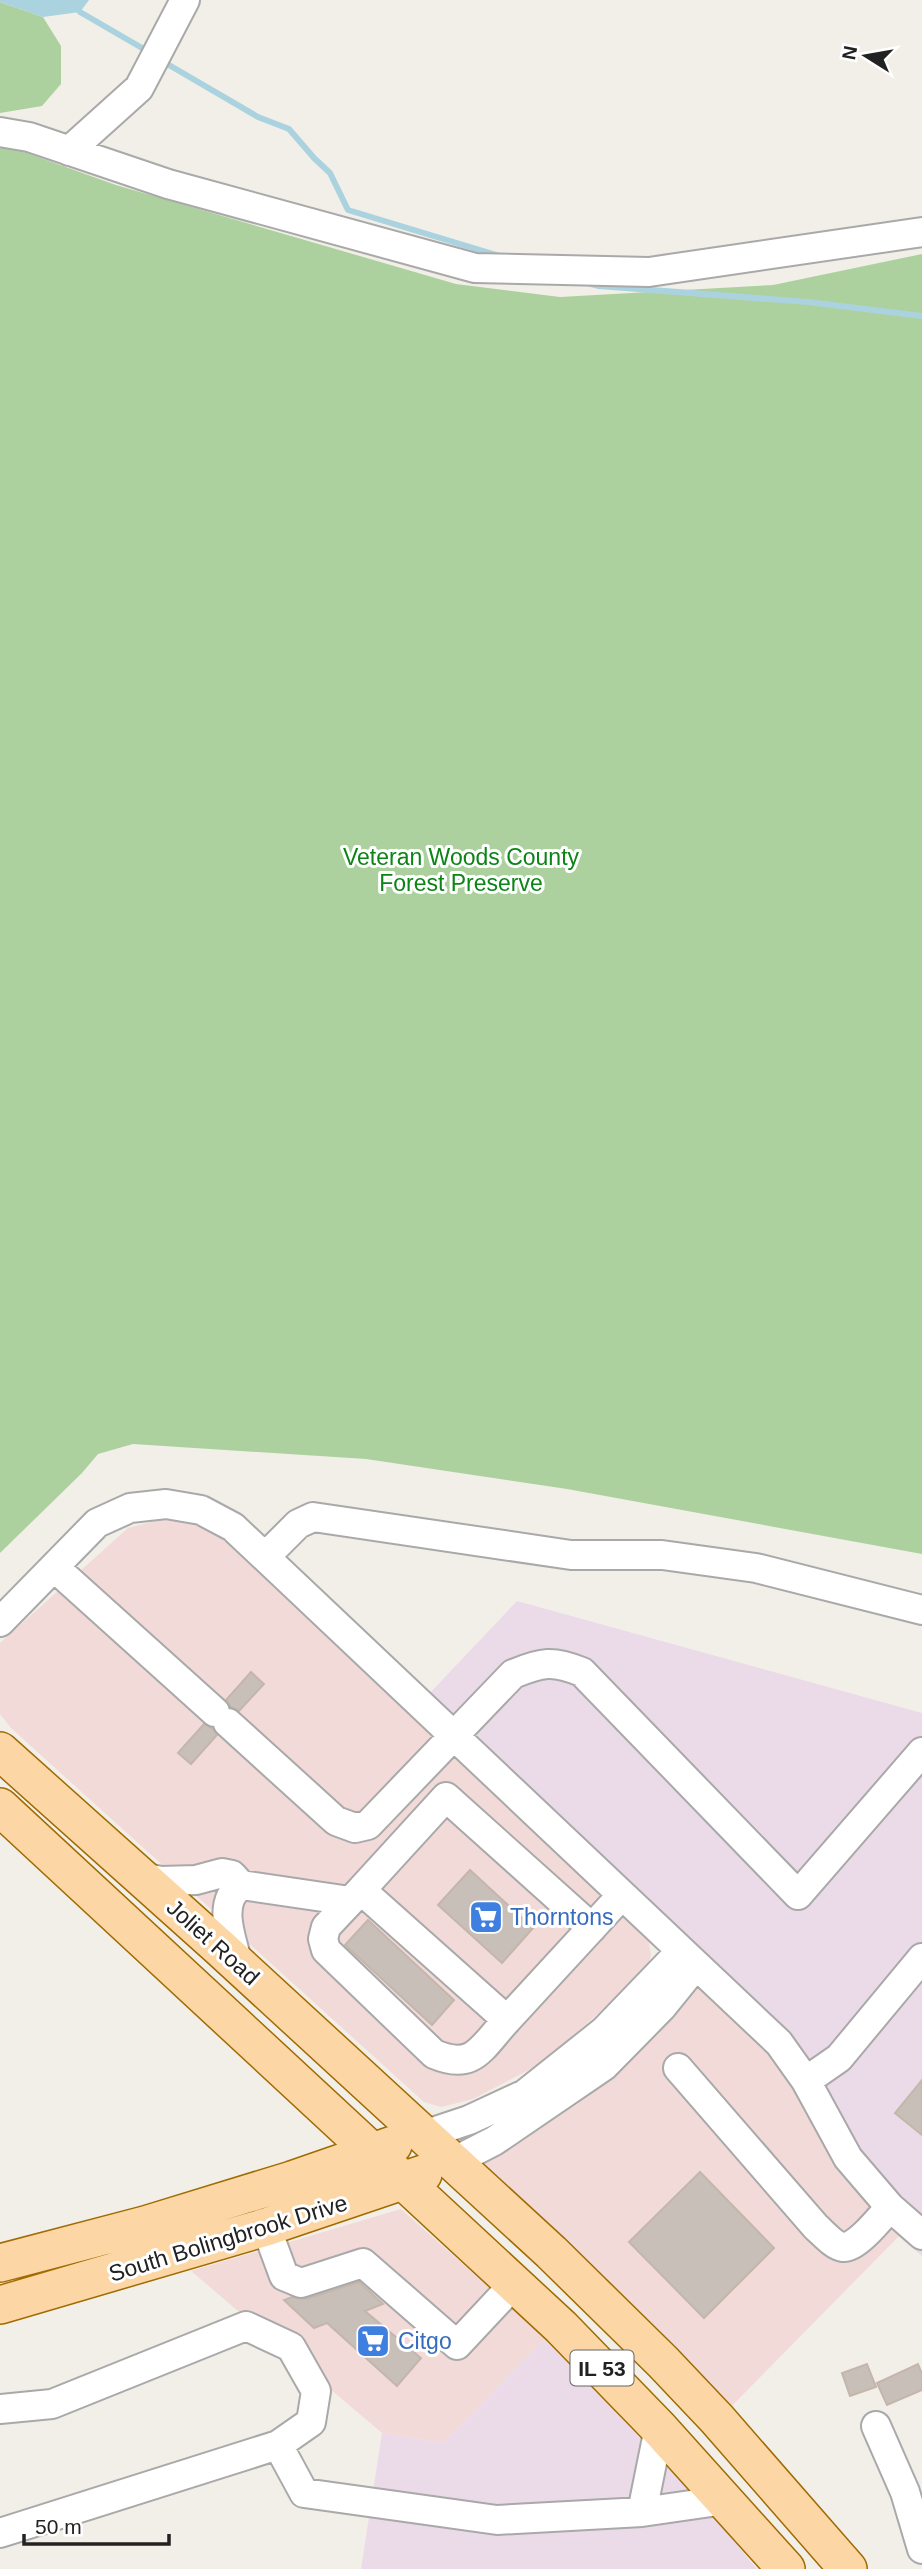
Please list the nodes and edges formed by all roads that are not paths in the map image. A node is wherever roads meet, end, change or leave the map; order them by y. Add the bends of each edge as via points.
1 (185, 0) edge
2 (0, 132) edge
3 (69, 150) junction
4 (922, 232) edge
5 (265, 1557) junction
6 (54, 1567) junction
7 (922, 1610) edge
8 (0, 1622) edge
9 (454, 1737) junction
10 (0, 1751) edge
11 (922, 1752) edge
12 (0, 1807) edge
13 (141, 1877) junction
14 (241, 1885) junction
15 (622, 1895) junction
16 (356, 1896) junction
17 (592, 1928) junction
18 (688, 1958) junction
19 (922, 1958) edge
20 (238, 1964) junction
21 (506, 2020) junction
22 (678, 2068) dead end
23 (806, 2081) junction
24 (424, 2135) junction
25 (372, 2152) junction
26 (453, 2161) junction
27 (405, 2182) junction
28 (890, 2207) junction
29 (266, 2227) junction
30 (922, 2235) edge
31 (0, 2263) edge
32 (515, 2283) junction
33 (0, 2305) edge
34 (0, 2409) edge
35 (876, 2426) dead end
36 (659, 2428) junction
37 (278, 2445) junction
38 (725, 2500) junction
39 (642, 2512) junction
40 (0, 2533) edge
41 (922, 2549) edge
42 (786, 2569) edge
43 (848, 2569) edge

1 - 3 lane via 139,88
2 - 3 lane
3 - 4 lane via 168,184 475,268 649,272
5 - 6 lane via 222,1521 201,1510 166,1504 130,1508 97,1523
5 - 7 lane via 298,1524 313,1517 571,1555 662,1555 756,1568
5 - 9 lane
6 - 8 lane
6 - 9 lane via 336,1821 355,1828 368,1825
9 - 11 lane via 513,1674 539,1663 561,1664 582,1672 798,1895
9 - 15 lane
10 - 13 main road, Joliet Road
12 - 25 main road, Joliet Road
13 - 14 lane via 196,1880 222,1873 232,1875
13 - 20 main road, Joliet Road
14 - 16 lane
14 - 20 lane via 233,1891 227,1912
15 - 17 lane
15 - 18 lane
16 - 17 lane via 446,1797
16 - 21 lane
16 - 21 lane via 326,1927 326,1950 434,2054 457,2062 471,2059
17 - 21 lane
18 - 23 lane via 779,2043
18 - 24 lane via 525,2094
18 - 26 lane via 662,2007 604,2066 494,2141
19 - 23 lane via 839,2058
20 - 24 main road, Joliet Road
22 - 28 lane via 816,2227 840,2247 856,2243
23 - 28 lane via 848,2158
24 - 25 main road, South Bolingbrook Drive
24 - 26 main road, IL 53
25 - 27 main road, Joliet Road
25 - 31 main road, South Bolingbrook Drive via 145,2225
26 - 27 main road, South Bolingbrook Drive
26 - 43 main road, IL 53 via 663,2362
27 - 29 main road, South Bolingbrook Drive
27 - 32 main road, IL 53
28 - 30 lane
29 - 32 lane via 284,2276 301,2283 363,2263 457,2345
29 - 33 main road, South Bolingbrook Drive
32 - 36 main road, IL 53
34 - 37 lane via 52,2404 246,2326 291,2347 316,2391 311,2423
35 - 41 lane via 905,2492
36 - 38 main road, IL 53
36 - 39 lane
37 - 39 lane via 304,2493 497,2519
37 - 40 lane
38 - 39 lane
38 - 42 main road, IL 53

